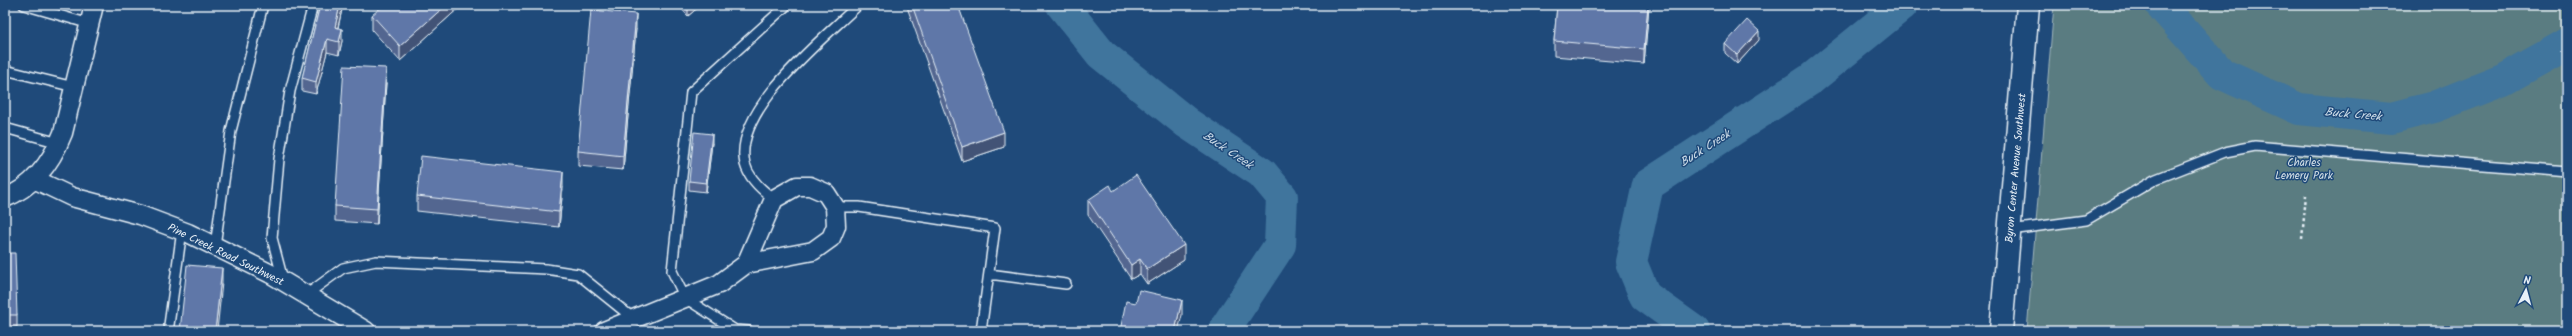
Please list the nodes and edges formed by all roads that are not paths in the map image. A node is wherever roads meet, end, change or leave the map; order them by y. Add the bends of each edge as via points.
1 (24, 5) edge
2 (94, 5) edge
3 (263, 5) edge
4 (313, 5) edge
5 (786, 5) edge
6 (858, 5) edge
7 (2028, 5) edge
8 (90, 24) junction
9 (5, 70) edge
10 (74, 87) junction
11 (5, 128) edge
12 (59, 143) junction
13 (2567, 172) edge
14 (34, 179) junction
15 (5, 198) edge
16 (774, 199) junction
17 (835, 207) junction
18 (182, 230) junction
19 (2010, 230) junction
20 (216, 246) junction
21 (746, 264) junction
22 (989, 274) junction
23 (284, 282) junction
24 (1066, 284) dead end
25 (306, 295) junction
26 (685, 298) junction
27 (634, 319) junction
28 (169, 325) dead end
29 (366, 331) edge
30 (604, 331) edge
31 (749, 331) edge
32 (981, 331) edge
33 (2001, 331) edge

1 - 8 lane
2 - 8 street
3 - 20 lane via 231,131
4 - 23 lane via 290,91 278,159 272,238
5 - 26 lane via 691,92 672,270
6 - 16 lane via 772,90 755,115 746,139 745,164 759,188
7 - 19 main road, Byron Center Avenue Southwest
8 - 10 street
9 - 10 lane
10 - 12 street
11 - 12 lane
12 - 14 street via 49,162
13 - 19 lane via 2255,146 2225,152 2156,179 2086,220
14 - 15 street
14 - 18 street, Pine Creek Road Southwest via 72,197 140,215
16 - 17 street via 797,186 810,186 826,193
16 - 21 street
17 - 21 street via 836,226 831,238 814,251
17 - 22 lane via 859,207 995,228
18 - 20 street, Pine Creek Road Southwest
18 - 28 lane
19 - 33 main road, Byron Center Avenue Southwest
20 - 23 street, Pine Creek Road Southwest
21 - 26 street via 719,284
22 - 24 lane
22 - 32 lane
23 - 25 street, Pine Creek Road Southwest
25 - 27 lane via 343,268 376,261 546,269 578,274
25 - 29 street, Pine Creek Road Southwest
26 - 27 street
26 - 31 lane via 735,330
27 - 30 street

